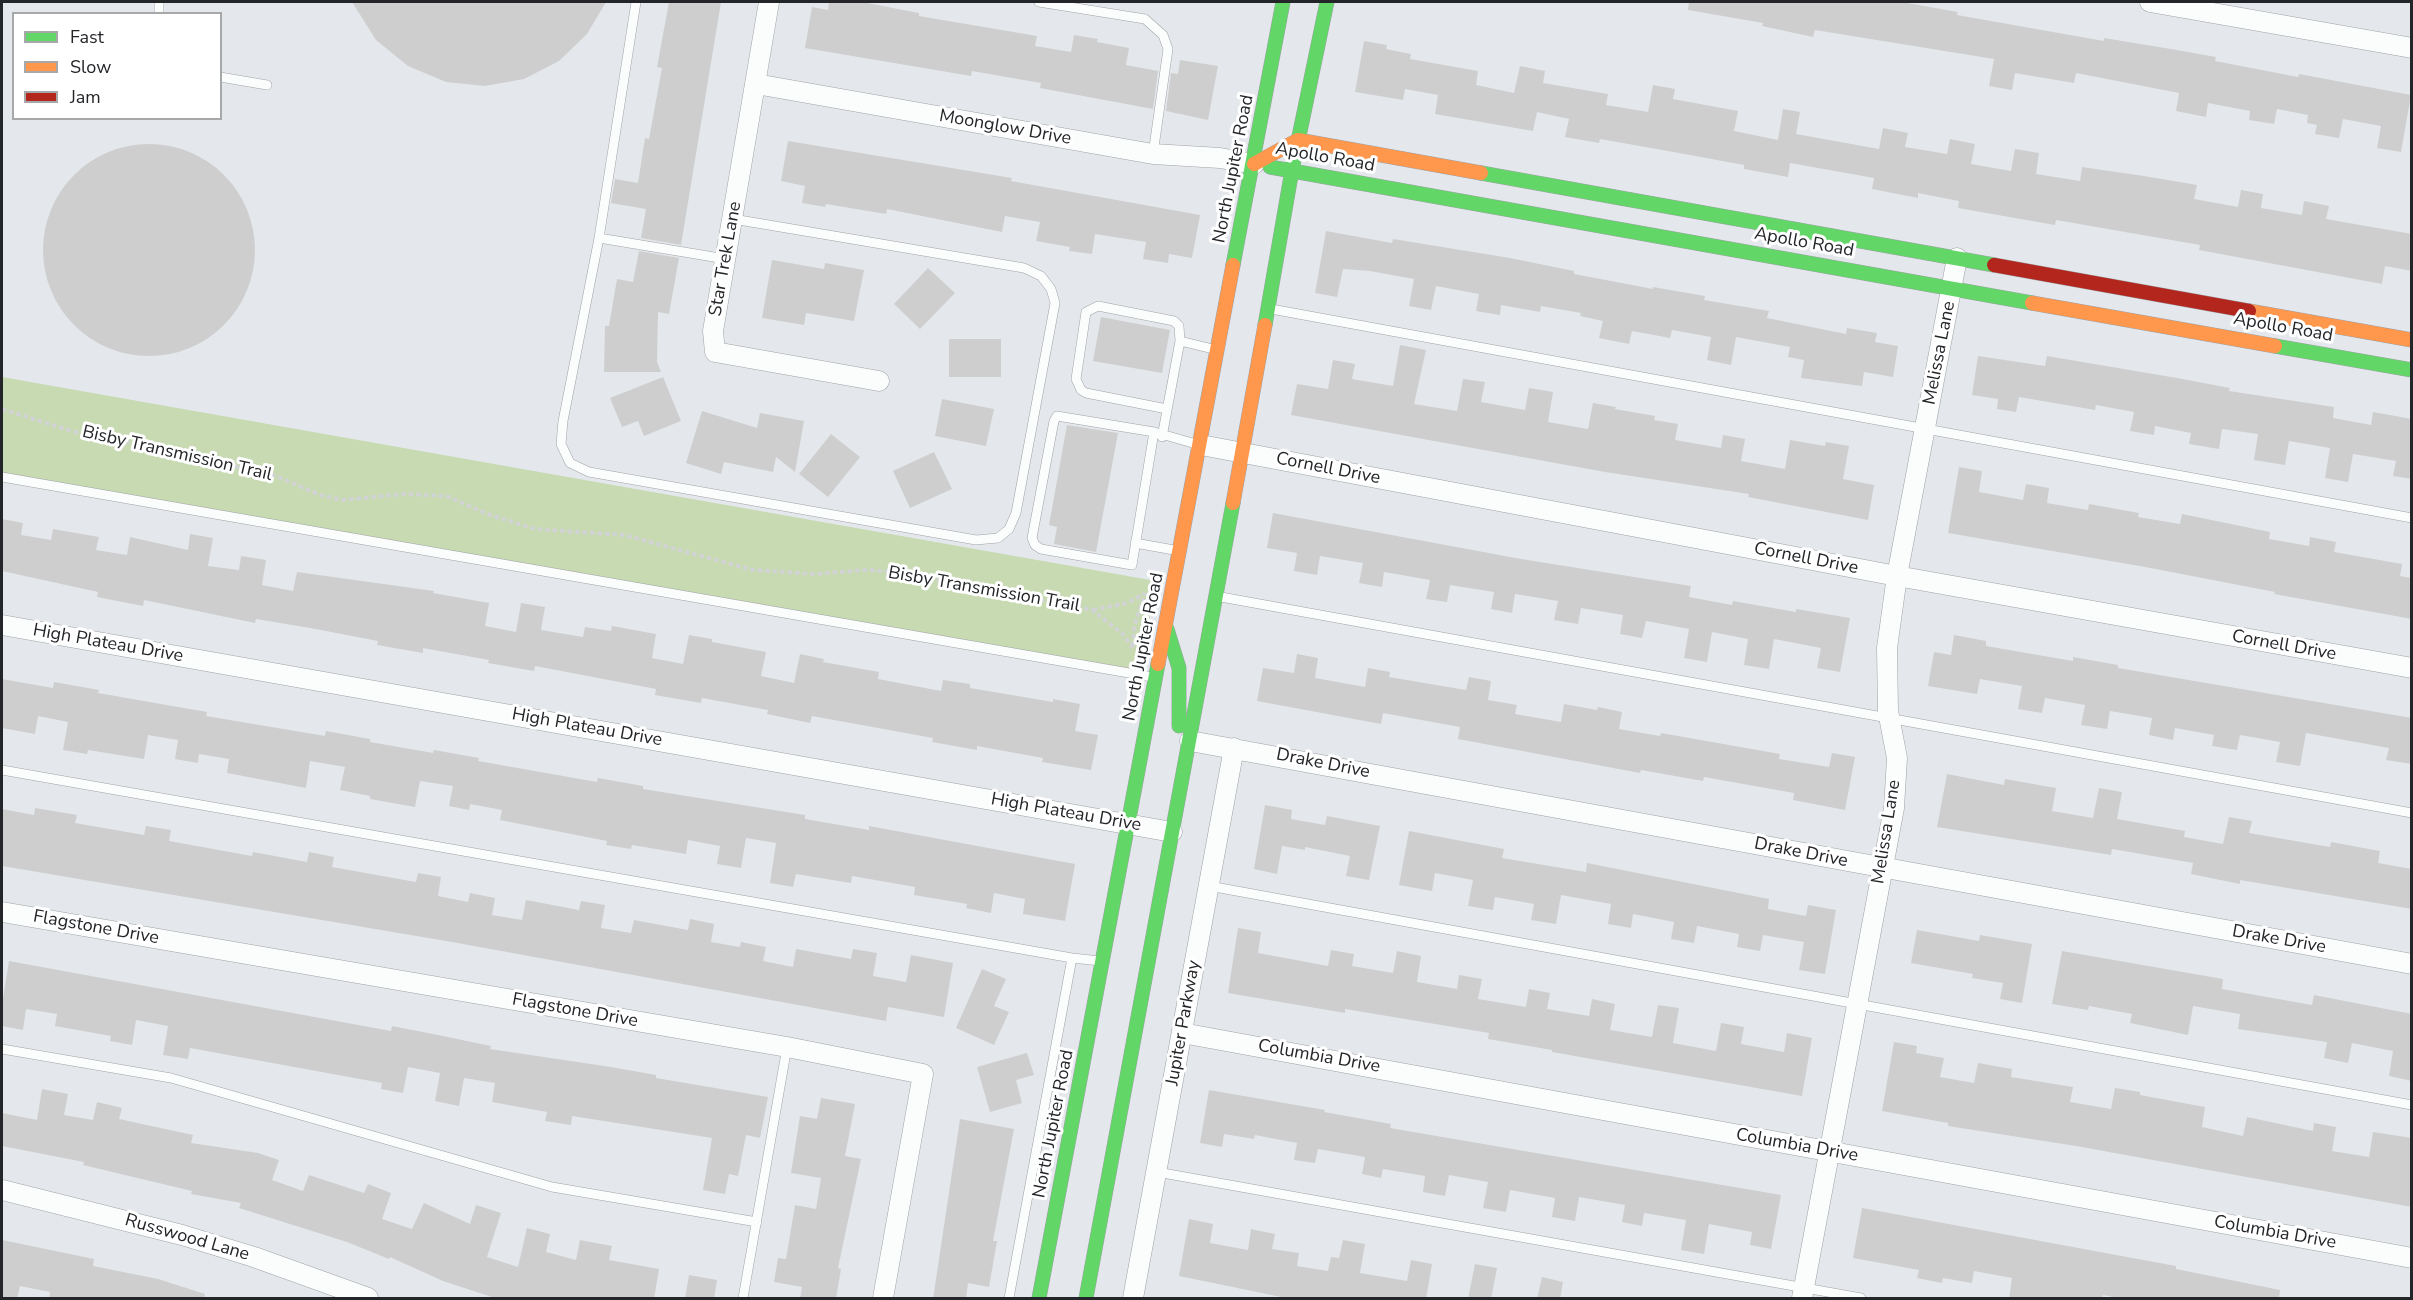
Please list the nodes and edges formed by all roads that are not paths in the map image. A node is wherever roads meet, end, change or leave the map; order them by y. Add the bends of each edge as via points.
1 (636, 2) edge
2 (769, 2) edge
3 (1039, 2) edge
4 (1283, 2) edge
5 (1327, 2) edge
6 (2150, 2) edge
7 (2412, 48) edge
8 (222, 77) edge
9 (756, 84) junction
10 (267, 85) dead end
11 (1298, 140) junction
12 (1153, 154) junction
13 (1254, 164) junction
14 (1292, 170) junction
15 (733, 219) junction
16 (599, 238) junction
17 (1957, 258) junction
18 (726, 259) junction
19 (1953, 287) junction
20 (1269, 309) junction
21 (2412, 340) edge
22 (1180, 341) junction
23 (1219, 350) junction
24 (2412, 370) edge
25 (879, 381) dead end
26 (1167, 409) junction
27 (1926, 428) junction
28 (1158, 435) junction
29 (1201, 445) junction
30 (1242, 453) junction
31 (2, 477) edge
32 (2412, 518) edge
33 (1136, 543) junction
34 (1180, 551) junction
35 (1897, 576) junction
36 (1216, 596) junction
37 (2, 625) edge
38 (1166, 626) junction
39 (2412, 668) edge
40 (1155, 678) junction
41 (1889, 719) junction
42 (1190, 741) junction
43 (1234, 748) junction
44 (2, 770) edge
45 (2412, 813) edge
46 (1130, 824) junction
47 (1172, 832) junction
48 (1882, 868) junction
49 (1209, 886) junction
50 (2, 912) edge
51 (1072, 958) junction
52 (1104, 962) junction
53 (2412, 964) edge
54 (1857, 1004) junction
55 (1182, 1033) junction
56 (788, 1047) junction
57 (2, 1049) edge
58 (2412, 1105) edge
59 (1829, 1152) junction
60 (1157, 1172) junction
61 (2, 1190) edge
62 (757, 1222) junction
63 (2412, 1258) edge
64 (1803, 1293) edge
65 (368, 1299) edge
66 (743, 1299) edge
67 (883, 1299) edge
68 (1009, 1299) edge
69 (1039, 1299) edge
70 (1086, 1299) edge
71 (1133, 1299) edge
72 (1861, 1299) edge

1 - 16 lane
2 - 9 street, Star Trek Lane
3 - 12 lane via 1145,19 1163,35 1168,49
4 - 13 main road, North Jupiter Road
5 - 11 main road
6 - 7 street
8 - 10 lane
9 - 12 street, Moonglow Drive
9 - 15 street, Star Trek Lane
11 - 13 main road, Apollo Road
11 - 14 main road
11 - 17 main road, Apollo Road
12 - 13 street, Moonglow Drive
13 - 14 main road, Apollo Road
13 - 23 main road, North Jupiter Road
14 - 19 main road, Apollo Road
14 - 20 main road
15 - 16 lane via 1024,268 1041,276 1055,303 1016,513 1009,529 998,538 976,540 589,471 570,463 561,444 563,421
15 - 18 street, Star Trek Lane
16 - 18 lane
17 - 19 street, Melissa Lane
17 - 21 main road, Apollo Road
18 - 25 street, Star Trek Lane via 713,331 715,352
19 - 24 main road, Apollo Road
19 - 27 street, Melissa Lane
20 - 27 lane
20 - 30 main road
22 - 23 lane
22 - 26 lane
22 - 26 lane via 1179,326 1174,321 1098,306 1086,312 1076,379 1081,390
23 - 29 main road, North Jupiter Road
26 - 28 lane
27 - 32 lane
27 - 35 street, Melissa Lane
28 - 29 lane
28 - 33 lane
28 - 33 lane via 1057,416 1054,421 1032,538 1041,549 1132,565
29 - 30 street, Cornell Drive
29 - 34 main road, North Jupiter Road
30 - 35 street, Cornell Drive
30 - 36 main road
31 - 40 lane
33 - 34 lane
34 - 38 main road, North Jupiter Road
35 - 39 street, Cornell Drive
35 - 41 street, Melissa Lane via 1887,648
36 - 41 lane
36 - 42 main road
37 - 46 street, High Plateau Drive
38 - 40 main road, North Jupiter Road
38 - 42 main road via 1179,668 1178,724
40 - 46 main road, North Jupiter Road
41 - 45 lane
41 - 48 street, Melissa Lane via 1897,768
42 - 43 street, Drake Drive
42 - 47 main road
43 - 48 street, Drake Drive
43 - 49 street, Jupiter Parkway
44 - 51 lane
46 - 47 street, High Plateau Drive
46 - 52 main road, North Jupiter Road
47 - 70 main road
48 - 53 street, Drake Drive
48 - 54 street, Melissa Lane
49 - 54 lane
49 - 55 street, Jupiter Parkway
50 - 56 street, Flagstone Drive
51 - 52 lane
51 - 68 lane
52 - 69 main road, North Jupiter Road
54 - 58 lane
54 - 59 street, Melissa Lane
55 - 59 street, Columbia Drive
55 - 60 street, Jupiter Parkway
56 - 62 lane
56 - 67 street, Flagstone Drive via 923,1074
57 - 62 lane via 171,1078 552,1187
59 - 63 street, Columbia Drive
59 - 64 street, Melissa Lane
60 - 64 lane
60 - 71 street, Jupiter Parkway
61 - 65 street, Russwood Lane via 182,1235
62 - 66 lane
64 - 72 lane

